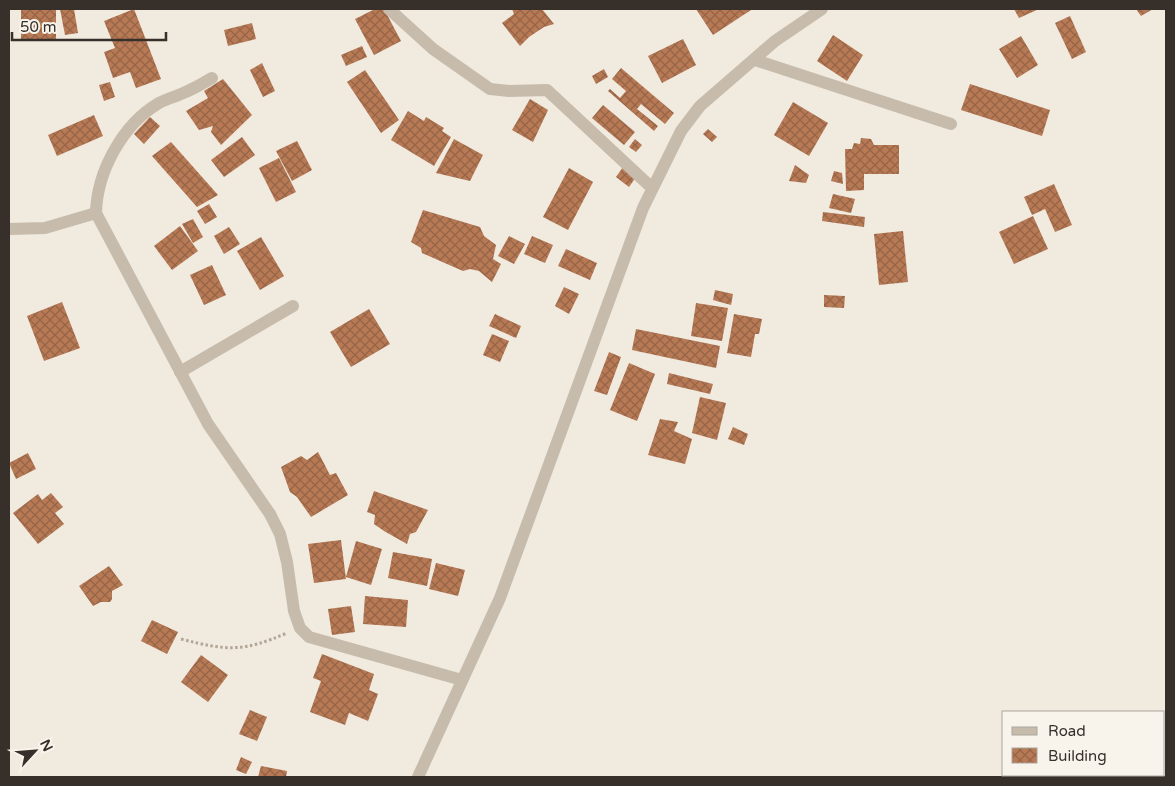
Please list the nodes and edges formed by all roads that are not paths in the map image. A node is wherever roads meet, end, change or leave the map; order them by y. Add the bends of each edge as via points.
1 (389, 9) edge
2 (822, 9) edge
3 (755, 60) junction
4 (212, 78) dead end
5 (951, 124) dead end
6 (652, 188) junction
7 (96, 213) junction
8 (9, 229) edge
9 (293, 306) dead end
10 (180, 372) junction
11 (462, 680) junction
12 (418, 777) edge

1 - 6 street via 434,49 490,89 547,90
2 - 3 street via 775,41
3 - 5 street
3 - 6 street via 700,106 681,131
4 - 7 street via 160,102 140,118 111,156 101,177
6 - 11 street via 500,598
7 - 8 street via 45,228
7 - 10 street
9 - 10 street
10 - 11 street via 208,424 270,514 280,534 300,628 309,636
11 - 12 street

